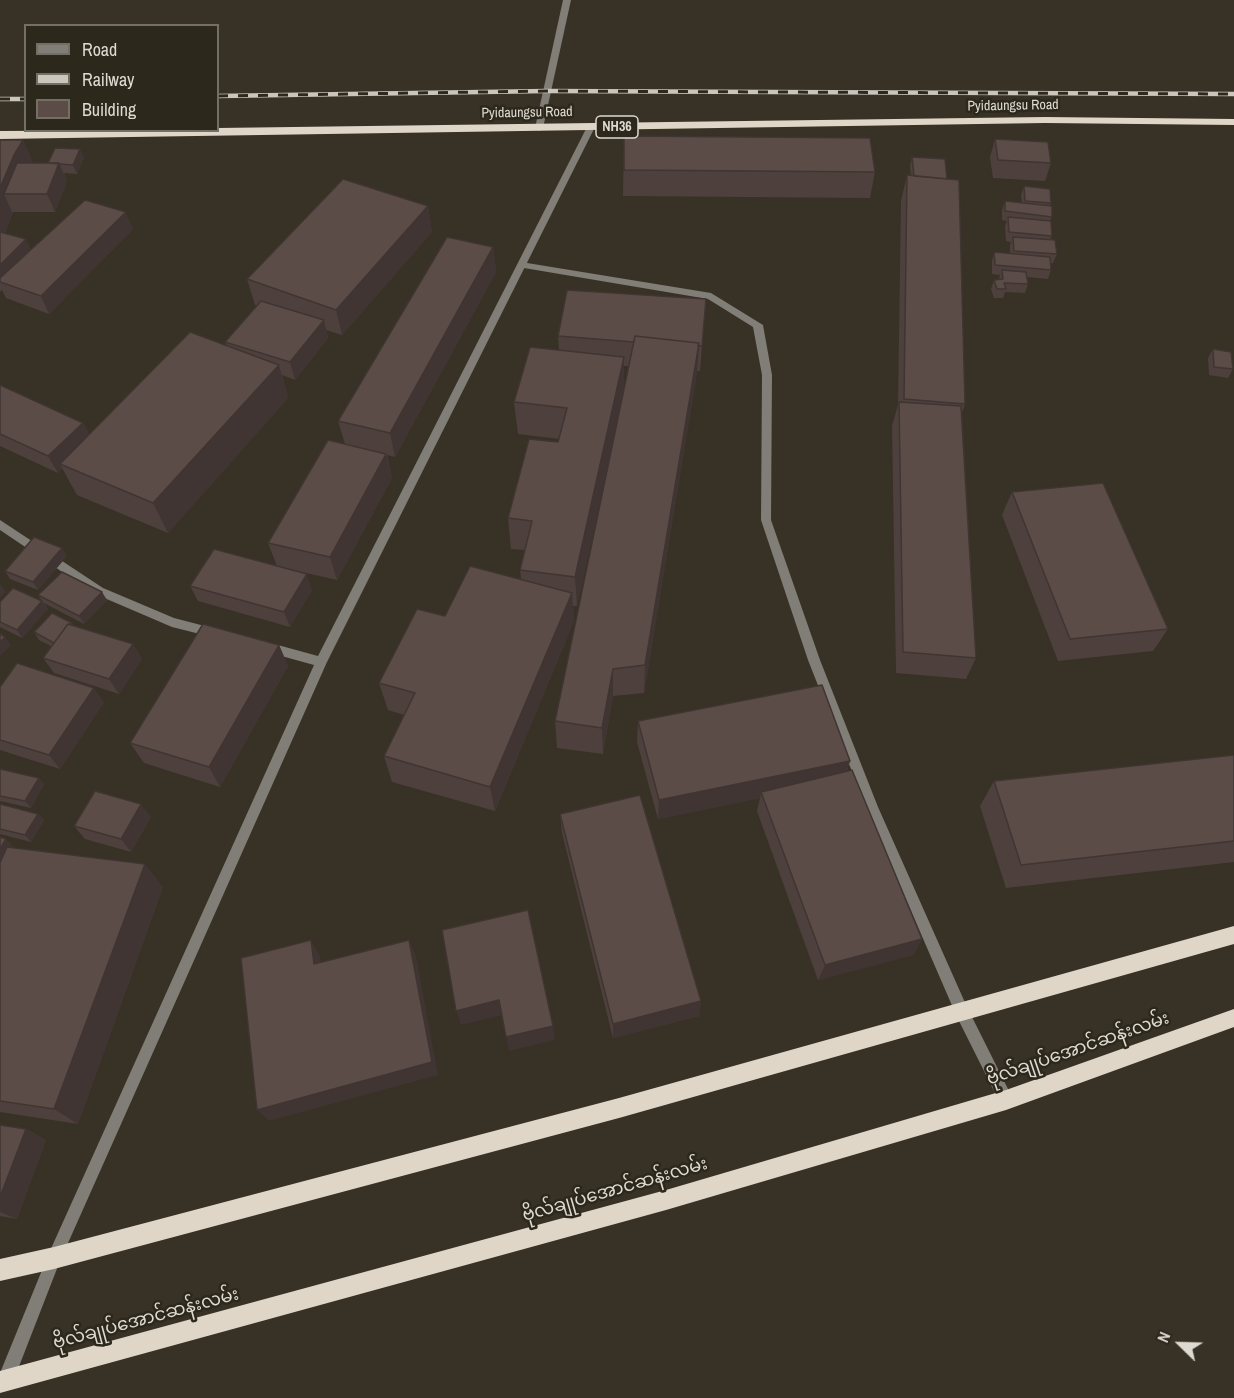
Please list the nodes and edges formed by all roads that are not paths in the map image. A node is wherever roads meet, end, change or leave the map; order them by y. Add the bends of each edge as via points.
1 (567, 0) edge
2 (1234, 122) edge
3 (591, 127) junction
4 (539, 128) junction
5 (0, 135) edge
6 (521, 265) junction
7 (0, 524) edge
8 (229, 637) edge
9 (252, 643) edge
10 (321, 662) junction
11 (1234, 935) edge
12 (962, 1012) junction
13 (1234, 1018) edge
14 (1006, 1100) junction
15 (54, 1258) junction
16 (0, 1270) edge
17 (2, 1381) edge

1 - 4 street
2 - 3 highway, Pyidaungsu Road / NH36 via 1045,120
3 - 4 highway, Pyidaungsu Road / NH36
3 - 6 street
4 - 5 highway, Pyidaungsu Road / NH36
6 - 10 street
6 - 12 street via 711,296 758,326 767,375 766,520 814,660 864,786
7 - 8 street via 99,591 172,621
9 - 10 street
10 - 15 street
11 - 12 highway
12 - 14 street
12 - 15 highway
13 - 14 highway, ဗိုလ်ချုပ်အောင်ဆန်းလမ်း
14 - 17 highway, ဗိုလ်ချုပ်အောင်ဆန်းလမ်း via 666,1200
15 - 16 highway
15 - 17 street

